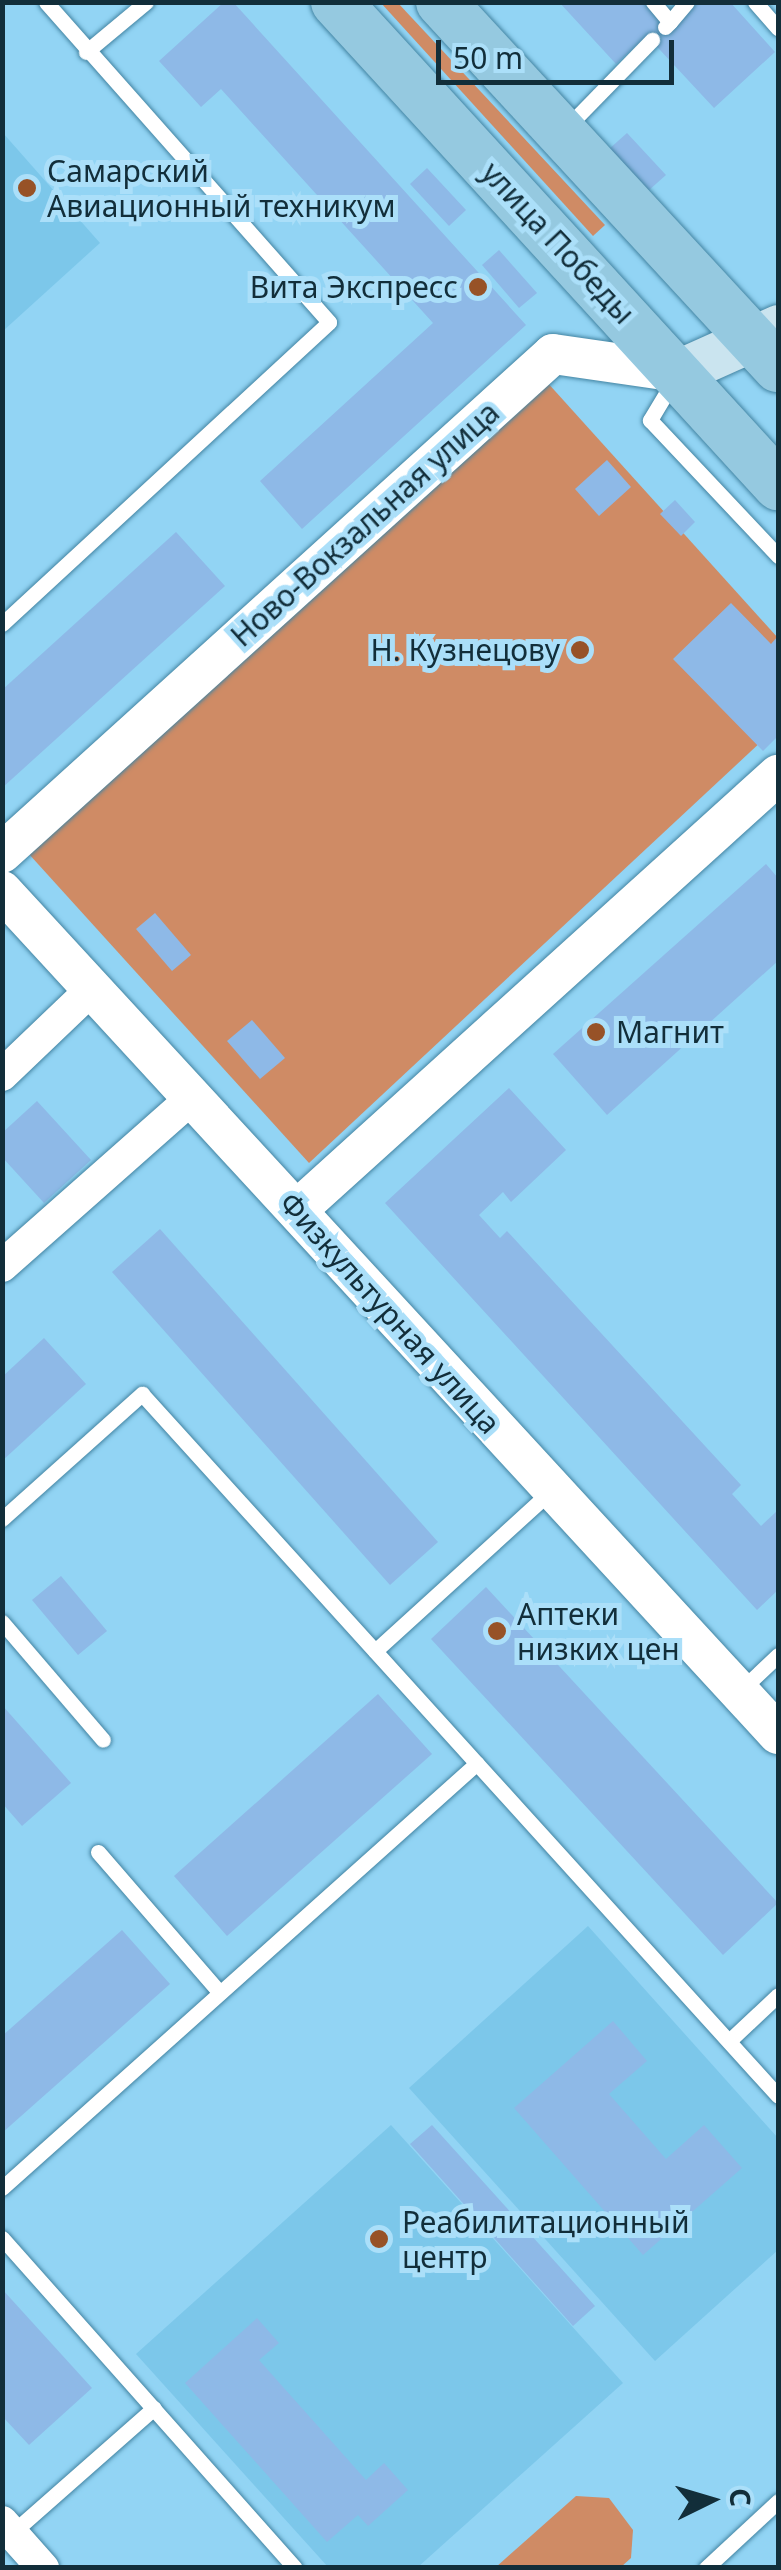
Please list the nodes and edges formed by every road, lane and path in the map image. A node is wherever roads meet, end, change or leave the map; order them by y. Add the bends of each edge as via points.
1 (46, 2) edge
2 (146, 2) edge
3 (336, 2) edge
4 (441, 2) edge
5 (653, 2) edge
6 (687, 2) edge
7 (755, 2) edge
8 (778, 28) edge
9 (652, 40) dead end
10 (86, 52) junction
11 (560, 133) junction
12 (770, 345) edge
13 (678, 372) junction
14 (778, 485) edge
15 (778, 556) edge
16 (2, 624) edge
17 (778, 774) edge
18 (2, 854) edge
19 (2, 891) edge
20 (91, 990) junction
21 (2, 1075) edge
22 (192, 1098) junction
23 (297, 1210) junction
24 (2, 1266) edge
25 (552, 1490) junction
26 (2, 1519) edge
27 (2, 1622) edge
28 (375, 1651) junction
29 (778, 1655) edge
30 (738, 1692) junction
31 (778, 1734) edge
32 (103, 1740) dead end
33 (478, 1763) junction
34 (98, 1852) dead end
35 (220, 1993) junction
36 (778, 1995) edge
37 (729, 2041) junction
38 (778, 2096) edge
39 (2, 2188) edge
40 (2, 2238) edge
41 (154, 2408) junction
42 (778, 2501) edge
43 (8, 2528) edge
44 (43, 2568) edge
45 (295, 2568) edge
46 (706, 2568) edge

1 - 10 lane
2 - 10 lane
3 - 13 main road, улица Победы
4 - 11 main road
5 - 6 lane via 668,24
7 - 8 lane
9 - 11 lane
10 - 16 lane via 328,322
11 - 12 main road
12 - 13 main road
13 - 14 main road, улица Победы
13 - 15 lane via 650,420
13 - 18 street, Ново-Вокзальная улица via 553,354
17 - 23 street
19 - 20 street, Физкультурная улица
20 - 21 street
20 - 22 street, Физкультурная улица
22 - 23 street, Физкультурная улица
22 - 24 street
23 - 25 street, Физкультурная улица
25 - 28 lane
25 - 30 street, Физкультурная улица
26 - 28 lane via 142,1394
27 - 32 lane
28 - 33 lane
29 - 30 lane
30 - 31 street, Физкультурная улица
33 - 35 lane
33 - 37 lane
34 - 35 lane
35 - 39 lane
36 - 37 lane
37 - 38 lane
40 - 41 lane
41 - 43 lane
41 - 45 lane
42 - 46 lane
43 - 44 street

